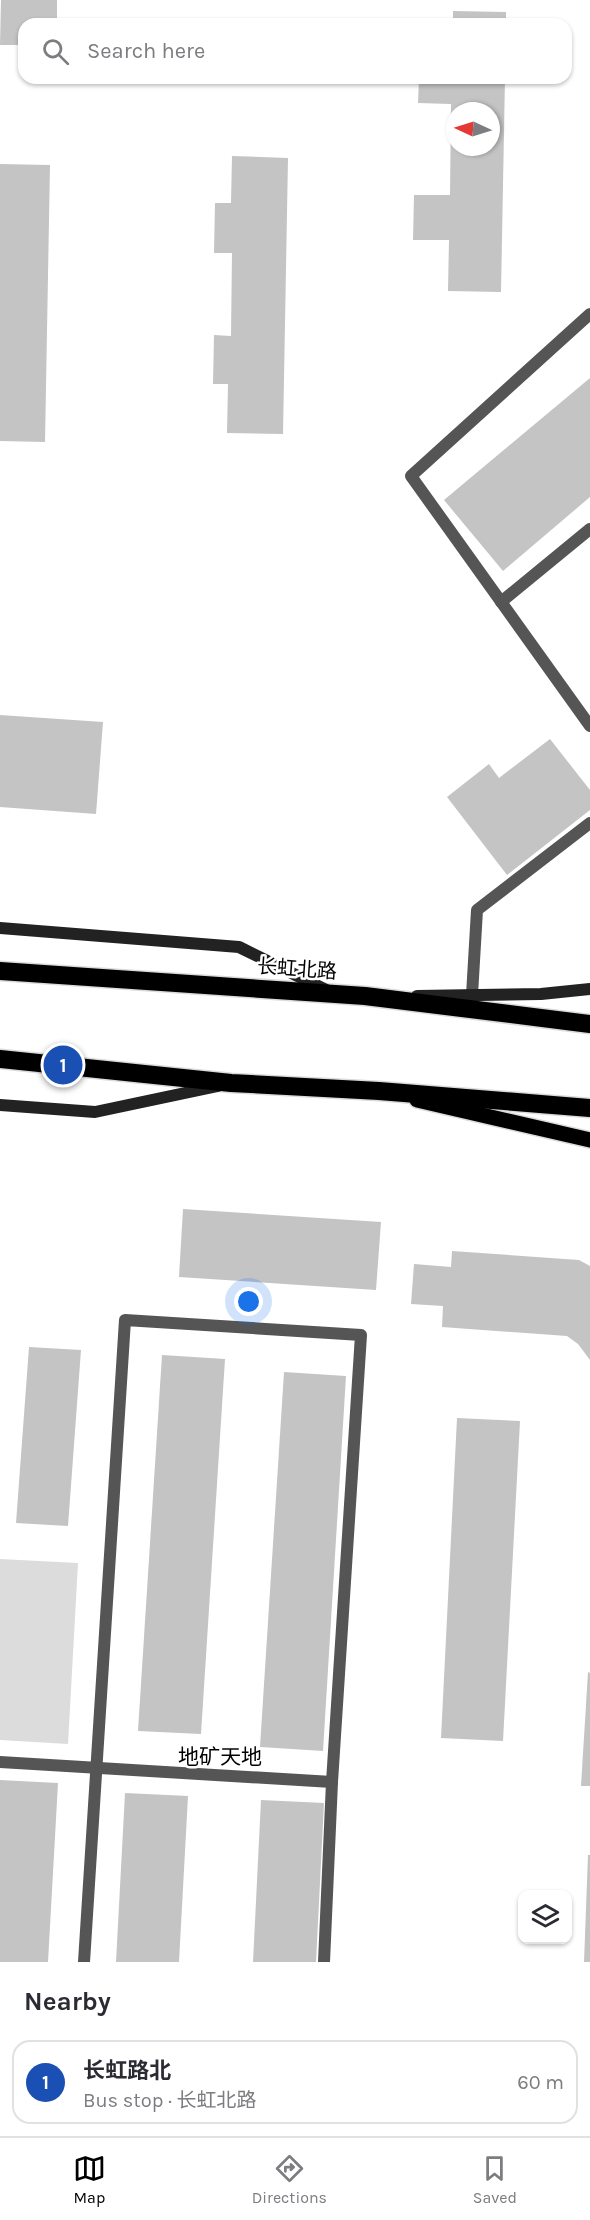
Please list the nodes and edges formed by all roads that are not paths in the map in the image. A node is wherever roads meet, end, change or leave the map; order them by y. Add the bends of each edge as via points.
1 (590, 314) edge
2 (590, 529) edge
3 (501, 602) junction
4 (590, 726) edge
5 (590, 823) edge
6 (0, 928) edge
7 (0, 971) edge
8 (590, 989) edge
9 (335, 994) junction
10 (472, 995) junction
11 (365, 996) junction
12 (590, 1024) edge
13 (0, 1059) edge
14 (231, 1083) junction
15 (380, 1091) junction
16 (0, 1104) edge
17 (590, 1108) edge
18 (590, 1140) edge
19 (0, 1762) edge
20 (96, 1768) junction
21 (332, 1782) junction
22 (84, 1962) edge
23 (324, 1962) edge

1 - 3 lane via 411,476
2 - 3 lane
3 - 4 lane
5 - 10 lane via 477,910
6 - 9 street via 239,947
7 - 9 highway, 长虹北路
8 - 10 street
9 - 11 highway, 长虹北路
10 - 11 street
11 - 12 highway, 长虹北路
13 - 14 highway
14 - 15 highway
14 - 16 street via 95,1112
15 - 17 highway
15 - 18 main road
19 - 20 lane
20 - 21 lane
20 - 21 lane via 125,1320 361,1335
20 - 22 lane
21 - 23 lane

